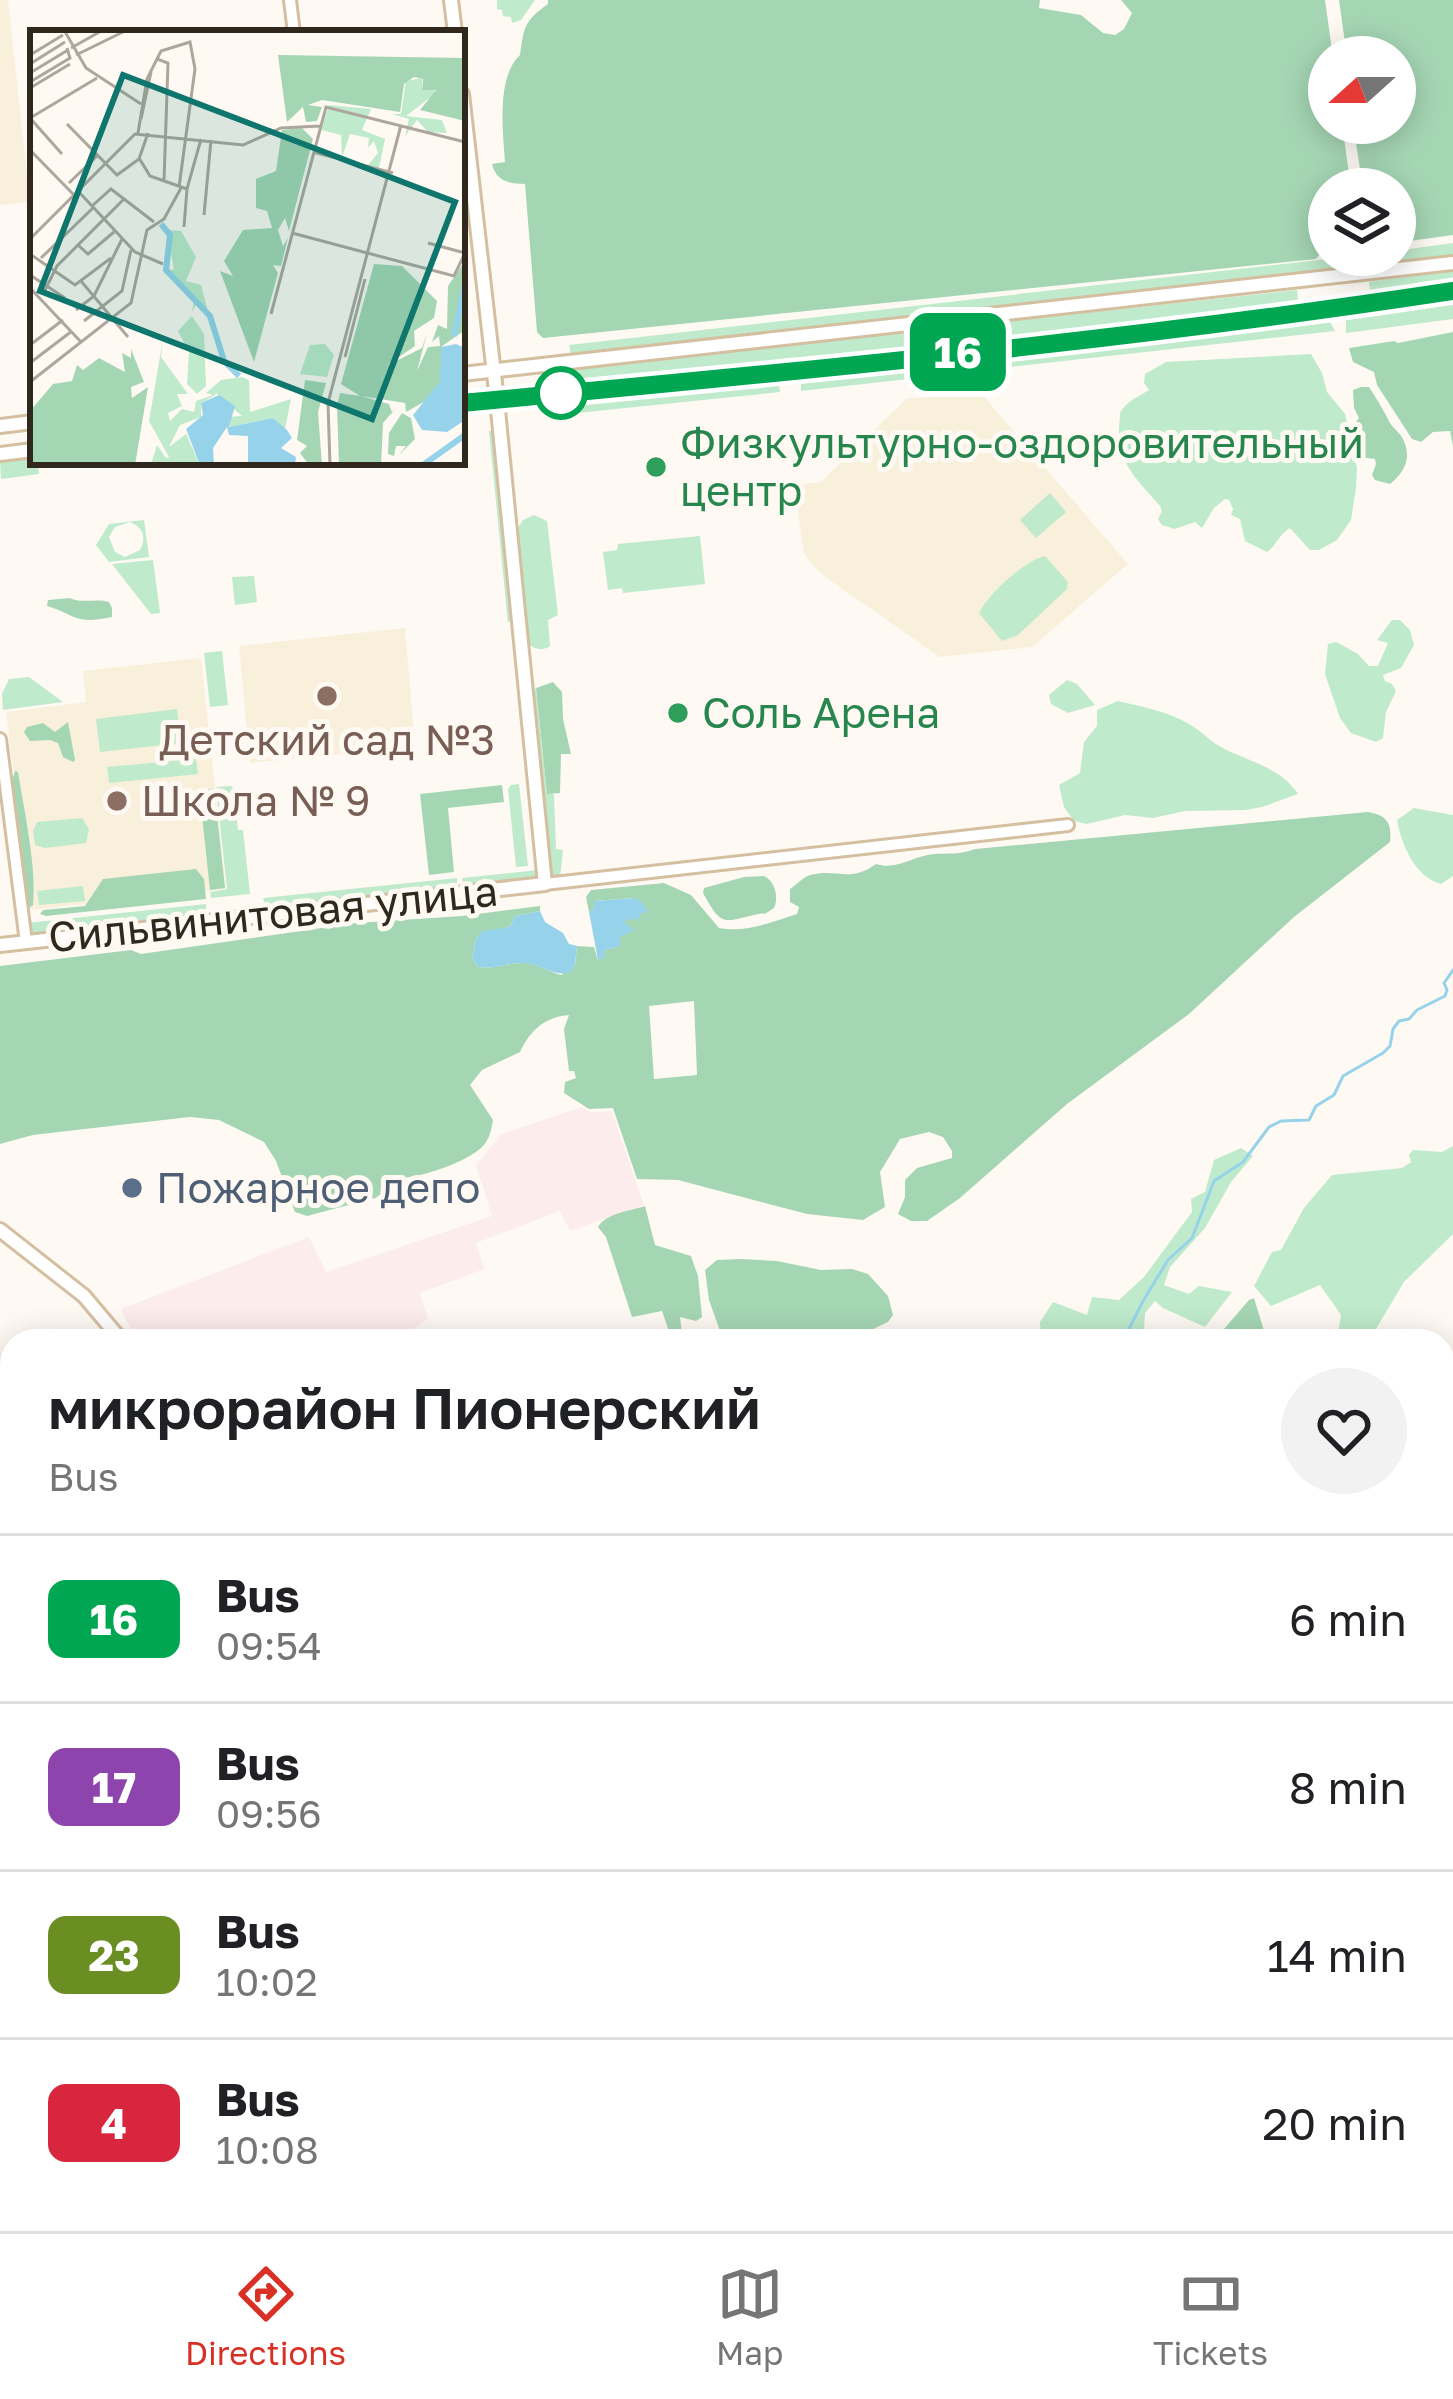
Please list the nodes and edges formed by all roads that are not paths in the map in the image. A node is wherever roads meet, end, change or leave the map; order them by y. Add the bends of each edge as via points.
1 (290, 0) edge
2 (451, 0) edge
3 (294, 30) edge
4 (455, 30) edge
5 (465, 120) edge
6 (1453, 263) edge
7 (1453, 291) edge
8 (494, 370) junction
9 (465, 374) edge
10 (497, 400) junction
11 (465, 404) edge
12 (30, 422) edge
13 (0, 426) edge
14 (30, 450) edge
15 (0, 454) edge
16 (0, 739) edge
17 (1068, 825) dead end
18 (545, 884) junction
19 (26, 942) junction
20 (0, 945) edge
21 (0, 1230) edge
22 (113, 1329) edge

1 - 3 street
2 - 4 street
5 - 8 street
6 - 8 street
7 - 10 street
8 - 9 street
8 - 10 street
10 - 11 street
10 - 18 street
12 - 13 street
14 - 15 street
16 - 19 street
17 - 18 street
18 - 19 street, Сильвинитовая улица
19 - 20 street, Сильвинитовая улица
21 - 22 street via 70,1282

